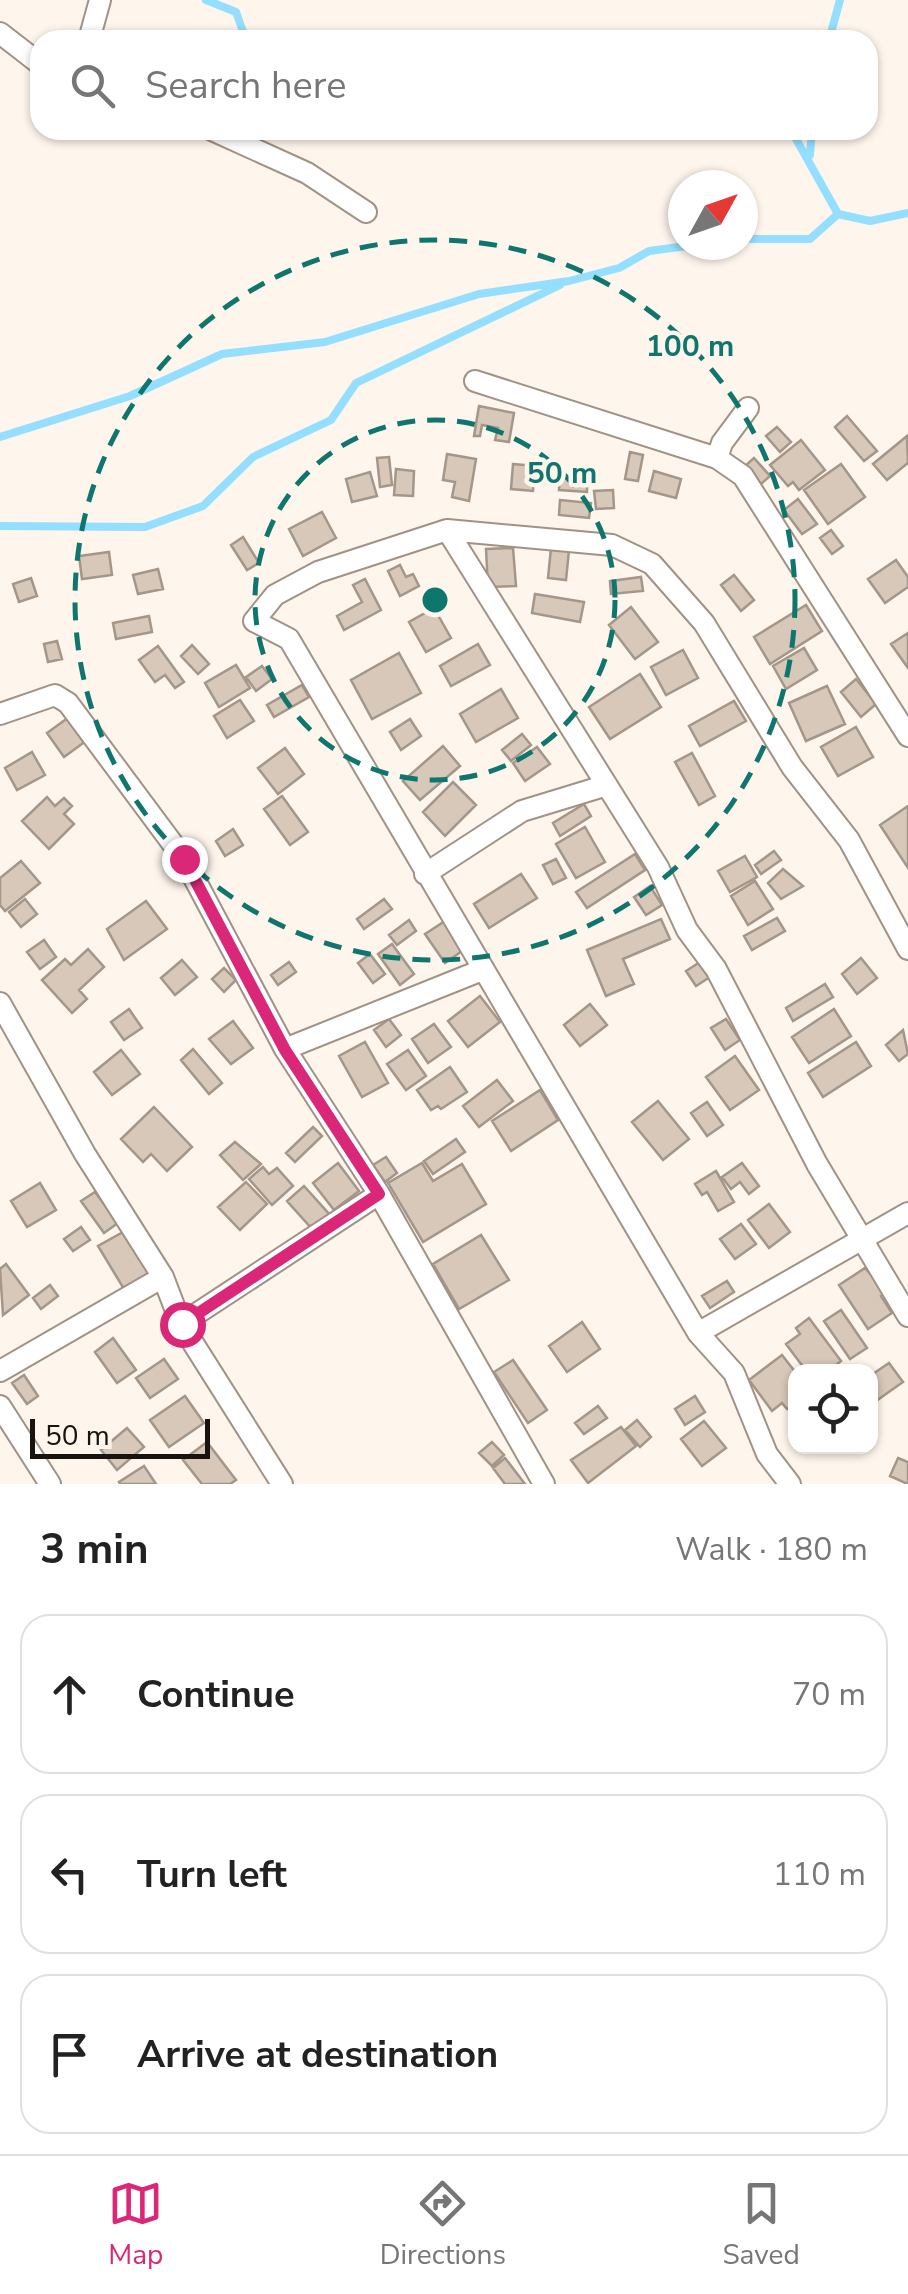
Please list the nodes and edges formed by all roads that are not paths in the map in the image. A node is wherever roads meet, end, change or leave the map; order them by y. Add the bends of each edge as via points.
1 (100, 0) edge
2 (92, 30) edge
3 (0, 33) edge
4 (30, 56) edge
5 (234, 140) edge
6 (366, 212) dead end
7 (475, 381) dead end
8 (748, 408) dead end
9 (717, 458) junction
10 (448, 530) junction
11 (0, 714) edge
12 (908, 736) edge
13 (604, 786) junction
14 (426, 874) junction
15 (908, 950) edge
16 (482, 970) junction
17 (0, 1003) edge
18 (285, 1050) junction
19 (379, 1194) junction
20 (908, 1213) edge
21 (860, 1241) junction
22 (162, 1276) junction
23 (908, 1316) edge
24 (182, 1324) junction
25 (698, 1333) junction
26 (0, 1372) edge
27 (0, 1406) edge
28 (50, 1484) edge
29 (282, 1484) edge
30 (544, 1484) edge
31 (790, 1484) edge

1 - 2 street
3 - 4 street
5 - 6 street via 308,173
7 - 9 street
8 - 9 street
9 - 12 street via 743,476
10 - 13 street
10 - 14 street via 318,572 275,595 254,620 289,639
10 - 15 street via 612,545 652,564 704,624 792,767 849,840
11 - 18 street via 55,695 68,703 184,859
13 - 14 street via 522,812
13 - 21 street via 716,969
14 - 16 street
16 - 18 street
16 - 25 street
17 - 22 street
18 - 19 street
19 - 24 street
19 - 30 street
20 - 21 street
21 - 23 street
21 - 25 street
22 - 24 street
22 - 26 street
24 - 29 street
25 - 31 street via 734,1374 767,1454
27 - 28 street

